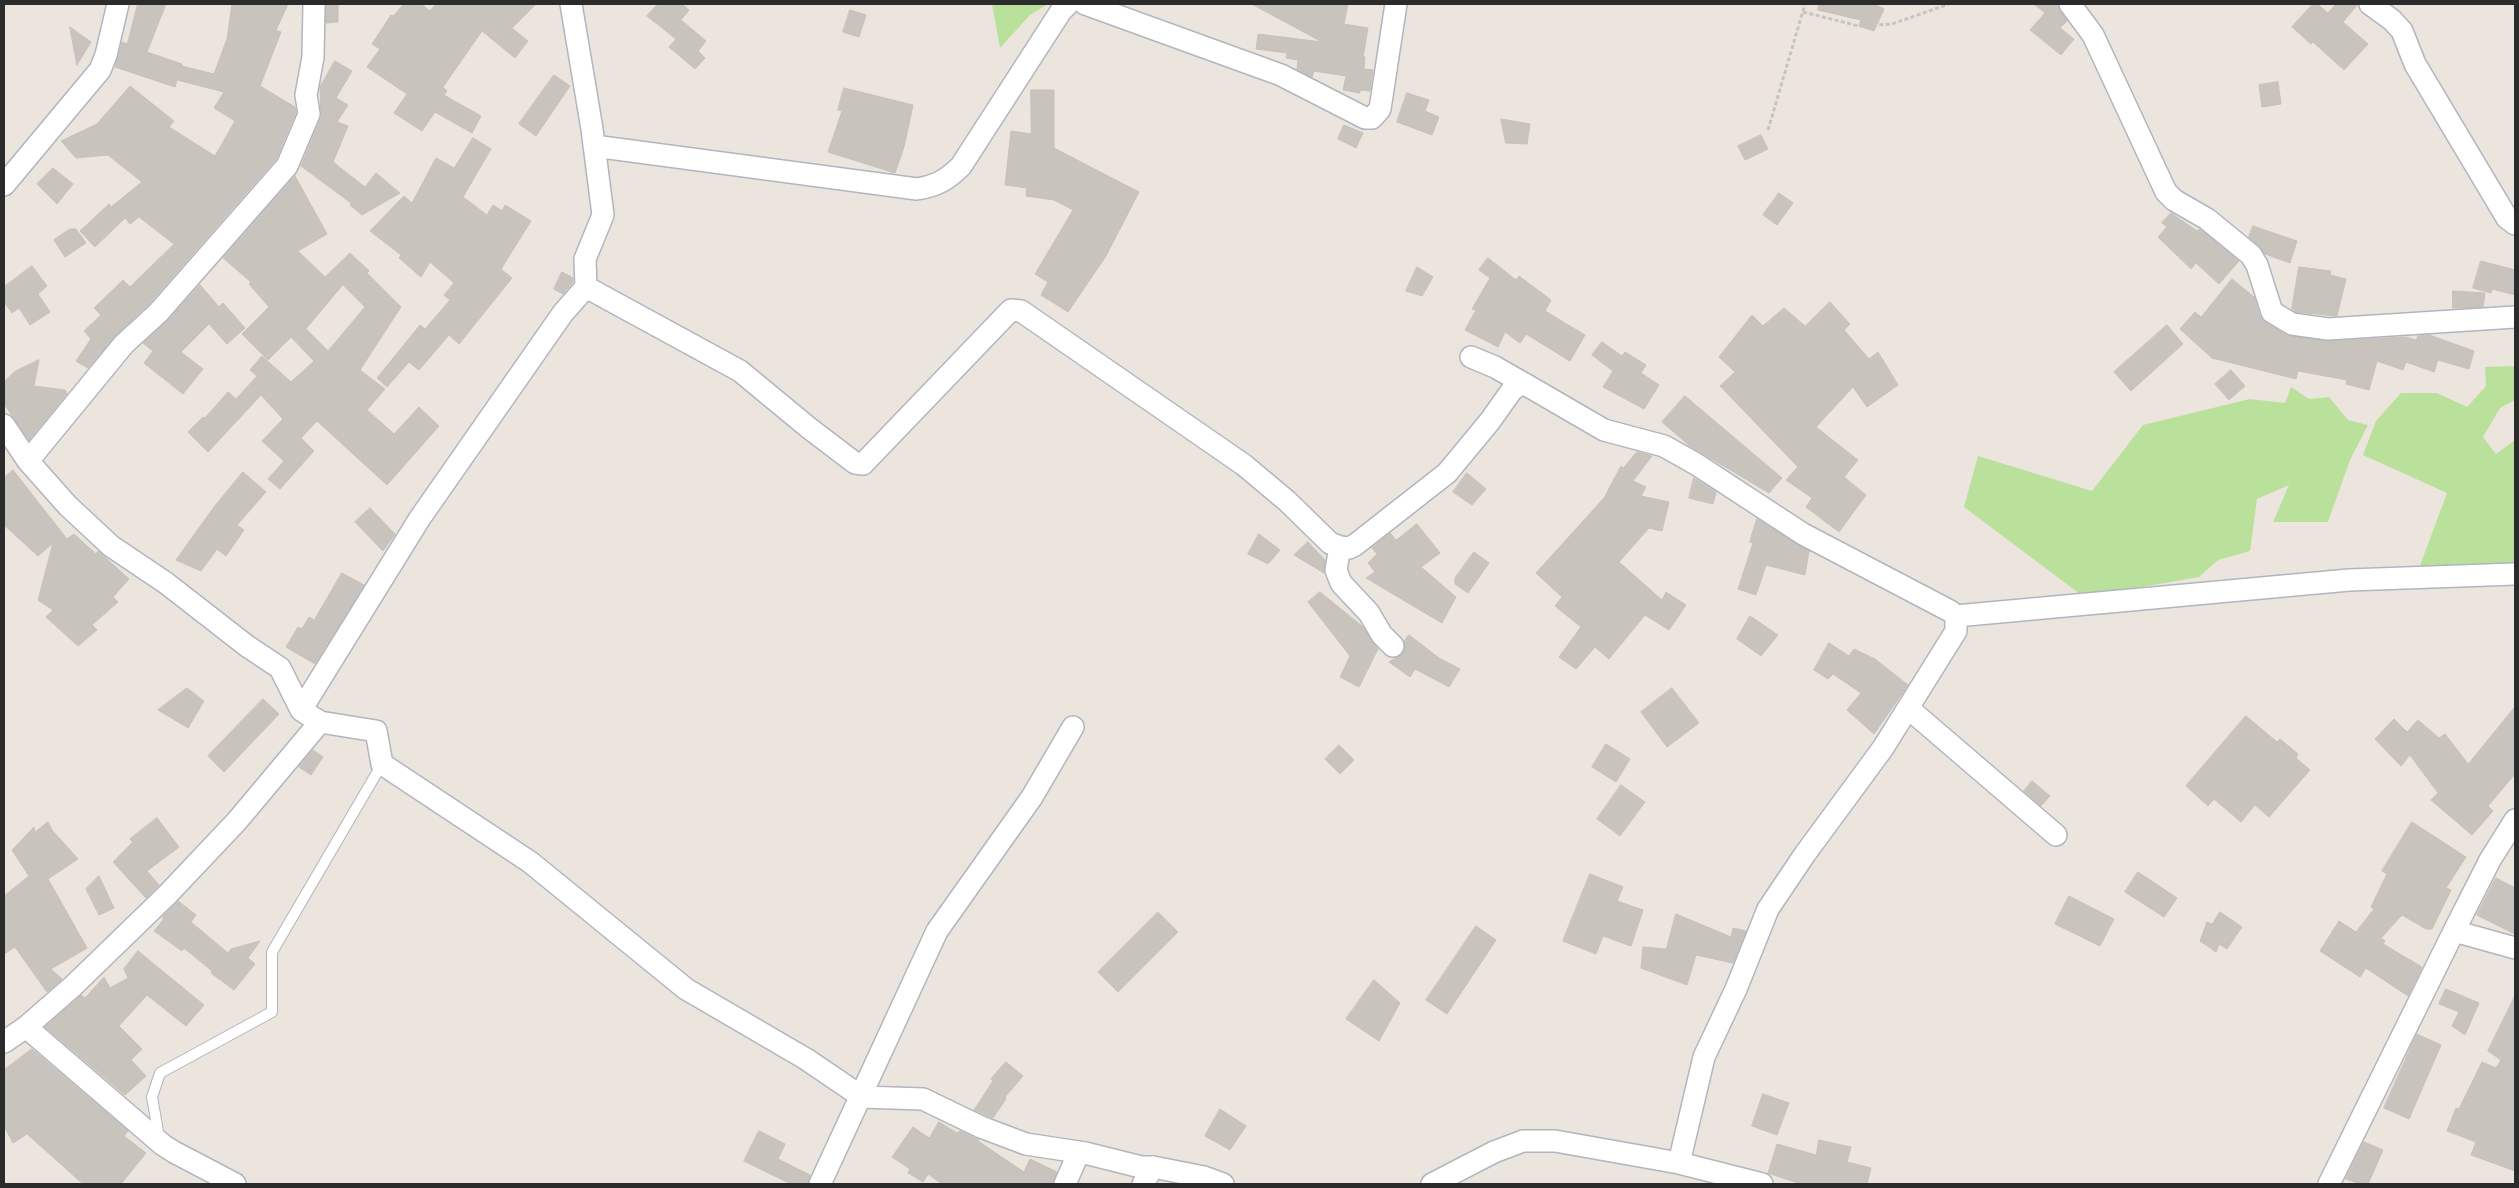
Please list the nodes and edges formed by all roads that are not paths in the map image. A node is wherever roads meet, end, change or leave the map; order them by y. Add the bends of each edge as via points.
1 (118, 4) edge
2 (314, 4) edge
3 (571, 4) edge
4 (1068, 4) edge
5 (1086, 4) edge
6 (1396, 4) edge
7 (2070, 4) edge
8 (2370, 4) edge
9 (594, 146) junction
10 (4, 186) edge
11 (2515, 224) edge
12 (586, 287) junction
13 (2515, 317) edge
14 (1471, 357) dead end
15 (1523, 383) junction
16 (4, 425) edge
17 (28, 461) junction
18 (1340, 547) junction
19 (2515, 574) edge
20 (1956, 616) junction
21 (1394, 646) dead end
22 (1908, 708) junction
23 (301, 710) junction
24 (320, 722) junction
25 (1073, 727) dead end
26 (382, 764) junction
27 (2515, 820) edge
28 (2056, 835) dead end
29 (2454, 931) junction
30 (2515, 948) edge
31 (26, 1027) junction
32 (4, 1042) edge
33 (862, 1097) junction
34 (160, 1141) junction
35 (1079, 1152) junction
36 (1679, 1163) junction
37 (1148, 1175) edge
38 (235, 1184) edge
39 (820, 1184) edge
40 (1064, 1184) edge
41 (1223, 1184) edge
42 (1432, 1184) edge
43 (1762, 1184) edge
44 (2330, 1184) edge

1 - 10 street via 100,70
2 - 17 street via 313,57 306,95 309,114 287,166 158,313 124,344
3 - 9 street
4 - 9 street via 961,166 934,187 917,189
5 - 6 street via 1281,75 1365,118 1372,118 1380,109
7 - 13 street via 2093,35 2166,192 2207,219 2251,255 2272,312 2292,324 2328,329
8 - 11 street via 2402,31 2415,64 2508,218
9 - 12 street via 603,215 585,259
12 - 18 street via 737,369 809,428 862,464 1011,310 1021,311 1244,465 1287,500 1330,543
12 - 23 street via 563,313 420,518
14 - 15 street
15 - 18 street via 1512,390 1447,473 1355,545
15 - 20 street via 1604,430 1664,446 1803,534
16 - 17 street
17 - 23 street via 68,506 111,546 280,668
18 - 21 street via 1336,570 1340,583
19 - 20 street via 2349,580
20 - 22 street via 1956,630
22 - 28 street
22 - 36 street via 1768,909 1704,1057
23 - 24 street
24 - 26 street via 376,731
24 - 31 street via 237,821 168,894
25 - 33 street via 1032,796 937,931
26 - 33 street via 530,862 686,989 806,1059
26 - 34 lane via 272,952 272,1012 160,1073 152,1097
27 - 29 street via 2490,860
29 - 30 street
29 - 44 street
31 - 32 street
31 - 34 street
33 - 35 street via 923,1099 1026,1144
33 - 39 street
34 - 38 street via 174,1152
35 - 37 street via 1141,1167
35 - 40 street
36 - 42 street via 1555,1141 1523,1141
36 - 43 street
37 - 41 street via 1204,1177

